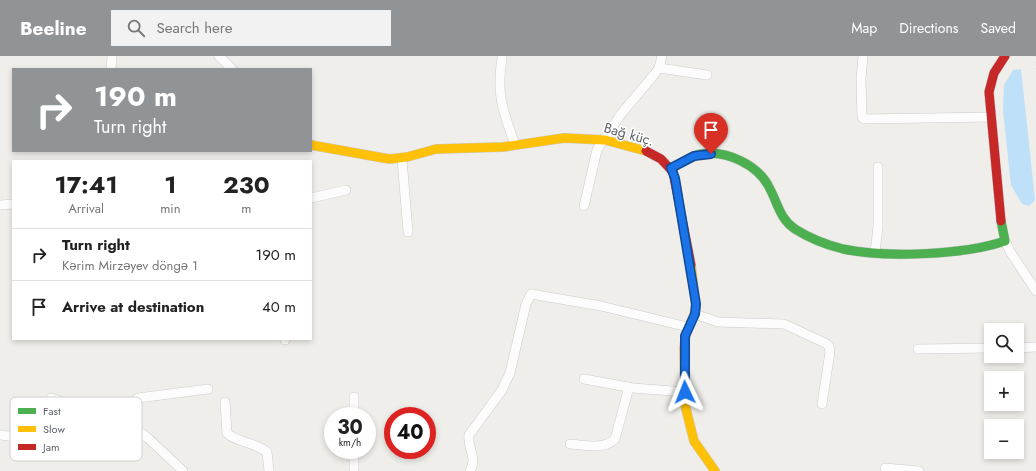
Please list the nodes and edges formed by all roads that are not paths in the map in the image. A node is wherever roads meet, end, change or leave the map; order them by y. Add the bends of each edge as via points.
1 (112, 56) edge
2 (219, 56) edge
3 (662, 56) edge
4 (863, 56) edge
5 (1005, 56) edge
6 (502, 58) dead end
7 (111, 68) edge
8 (231, 68) edge
9 (659, 68) junction
10 (707, 74) dead end
11 (991, 117) junction
12 (603, 140) junction
13 (312, 145) edge
14 (515, 145) junction
15 (402, 159) junction
16 (671, 168) junction
17 (878, 168) dead end
18 (346, 190) dead end
19 (312, 198) edge
20 (12, 204) edge
21 (0, 205) edge
22 (584, 206) dead end
23 (408, 232) dead end
24 (1005, 241) junction
25 (875, 252) junction
26 (1036, 291) edge
27 (695, 314) junction
28 (688, 327) junction
29 (1036, 347) edge
30 (984, 348) edge
31 (1024, 348) edge
32 (918, 349) dead end
33 (584, 379) dead end
34 (629, 388) junction
35 (208, 389) dead end
36 (685, 392) junction
37 (142, 397) edge
38 (354, 397) dead end
39 (225, 402) dead end
40 (822, 404) dead end
41 (354, 407) edge
42 (142, 434) edge
43 (0, 435) edge
44 (10, 436) edge
45 (570, 444) dead end
46 (354, 459) edge
47 (885, 468) dead end
48 (183, 471) edge
49 (269, 471) edge
50 (354, 471) edge
51 (470, 471) edge
52 (715, 471) edge
53 (919, 471) edge

1 - 7 street
2 - 8 street
3 - 9 street
4 - 11 street via 861,79 864,119
5 - 11 street via 992,73 989,82
6 - 14 street via 499,90
9 - 10 street
9 - 12 street
11 - 24 street via 1001,224
12 - 14 street, Bağ küç. via 564,138
12 - 16 street, Bağ küç. via 655,156
12 - 22 street via 597,150
13 - 15 street, Bağ küç.
14 - 15 street, Bağ küç. via 435,150
15 - 23 street
16 - 25 street via 701,154 720,154 733,158 742,162 768,184 781,214 798,230 836,247 858,252
16 - 27 street via 695,290
17 - 25 street via 878,227
18 - 19 street
20 - 21 street
24 - 25 street via 982,247 934,252
24 - 26 street
27 - 28 street
27 - 40 street via 718,322 784,324 825,343 829,346 830,352
28 - 36 street via 684,347
28 - 51 street via 601,306 531,294 526,304 510,373 502,390 469,435 468,443 474,463
29 - 31 street
30 - 32 street
33 - 34 street
34 - 36 street
34 - 45 street via 615,439 610,444
35 - 37 street
36 - 52 street via 693,440
38 - 41 street
39 - 49 street via 227,433 254,443 267,452
42 - 48 street
43 - 44 street
46 - 50 street
47 - 53 street

